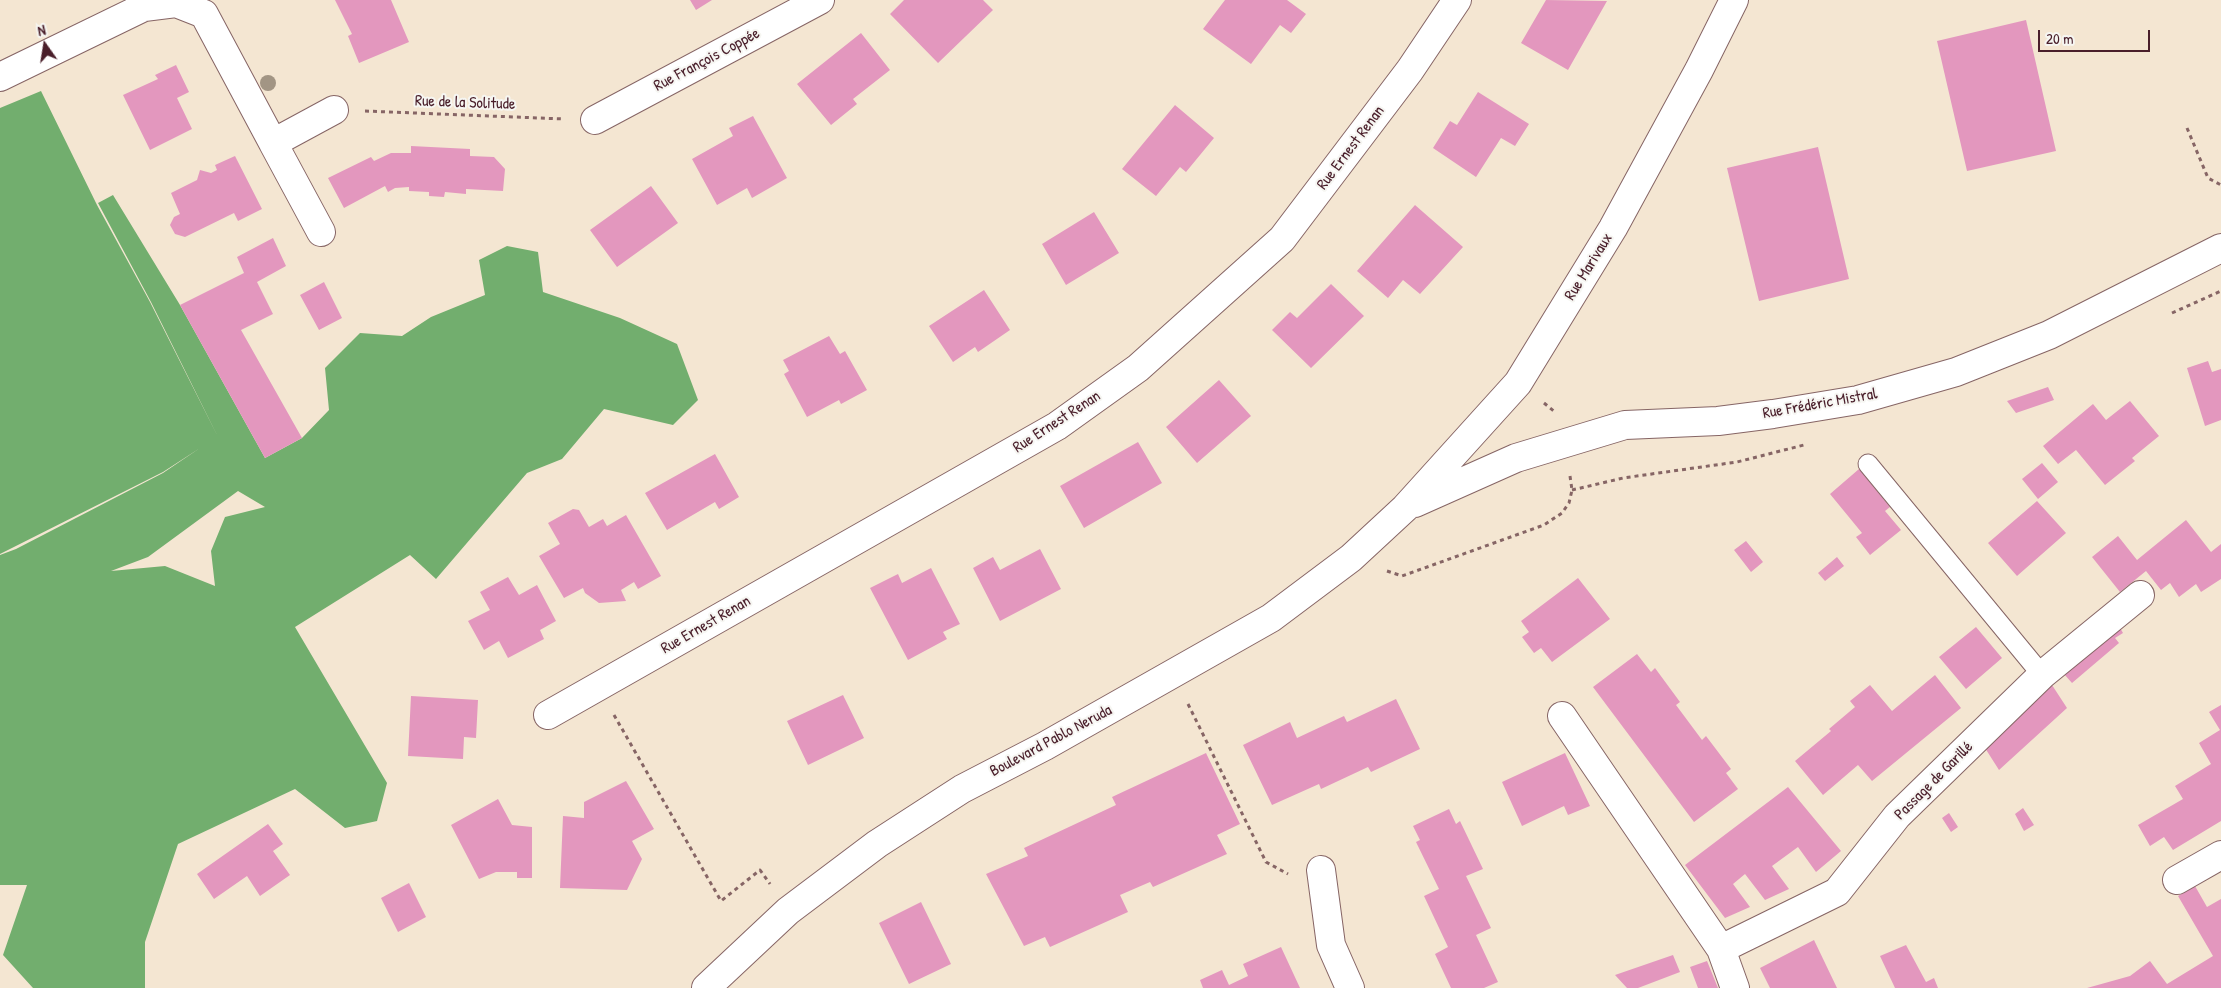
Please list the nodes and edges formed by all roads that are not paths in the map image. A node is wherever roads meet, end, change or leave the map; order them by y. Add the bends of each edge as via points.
1 (820, 0) edge
2 (1456, 0) edge
3 (1734, 0) edge
4 (0, 77) edge
5 (334, 110) road end
6 (595, 120) road end
7 (273, 143) junction
8 (321, 232) dead end
9 (2221, 248) edge
10 (1868, 464) dead end
11 (1405, 508) junction
12 (2140, 595) dead end
13 (2042, 675) junction
14 (548, 715) dead end
15 (1562, 716) dead end
16 (2221, 855) edge
17 (2177, 880) dead end
18 (1322, 883) road end
19 (1721, 949) junction
20 (706, 988) edge
21 (1350, 988) edge
22 (1735, 988) edge

1 - 6 street, Rue François Coppée
2 - 14 street, Rue Ernest Renan via 1410,70 1282,239 1138,368 1057,426
3 - 11 street, Rue Marivaux via 1613,228 1518,383
4 - 7 street via 144,7 176,3 204,14
5 - 7 street
7 - 8 street
9 - 11 street, Rue Frédéric Mistral via 2049,335 1956,372 1858,400 1718,421 1625,425 1516,458
10 - 13 lane
11 - 20 street, Boulevard Pablo Neruda via 1351,558 1271,618 1045,746 962,789 878,844 788,911
12 - 13 street, Passage de Garillé
13 - 19 street, Passage de Garillé via 1897,816 1837,892
15 - 19 street
16 - 17 street
18 - 21 street via 1330,945
19 - 22 street

